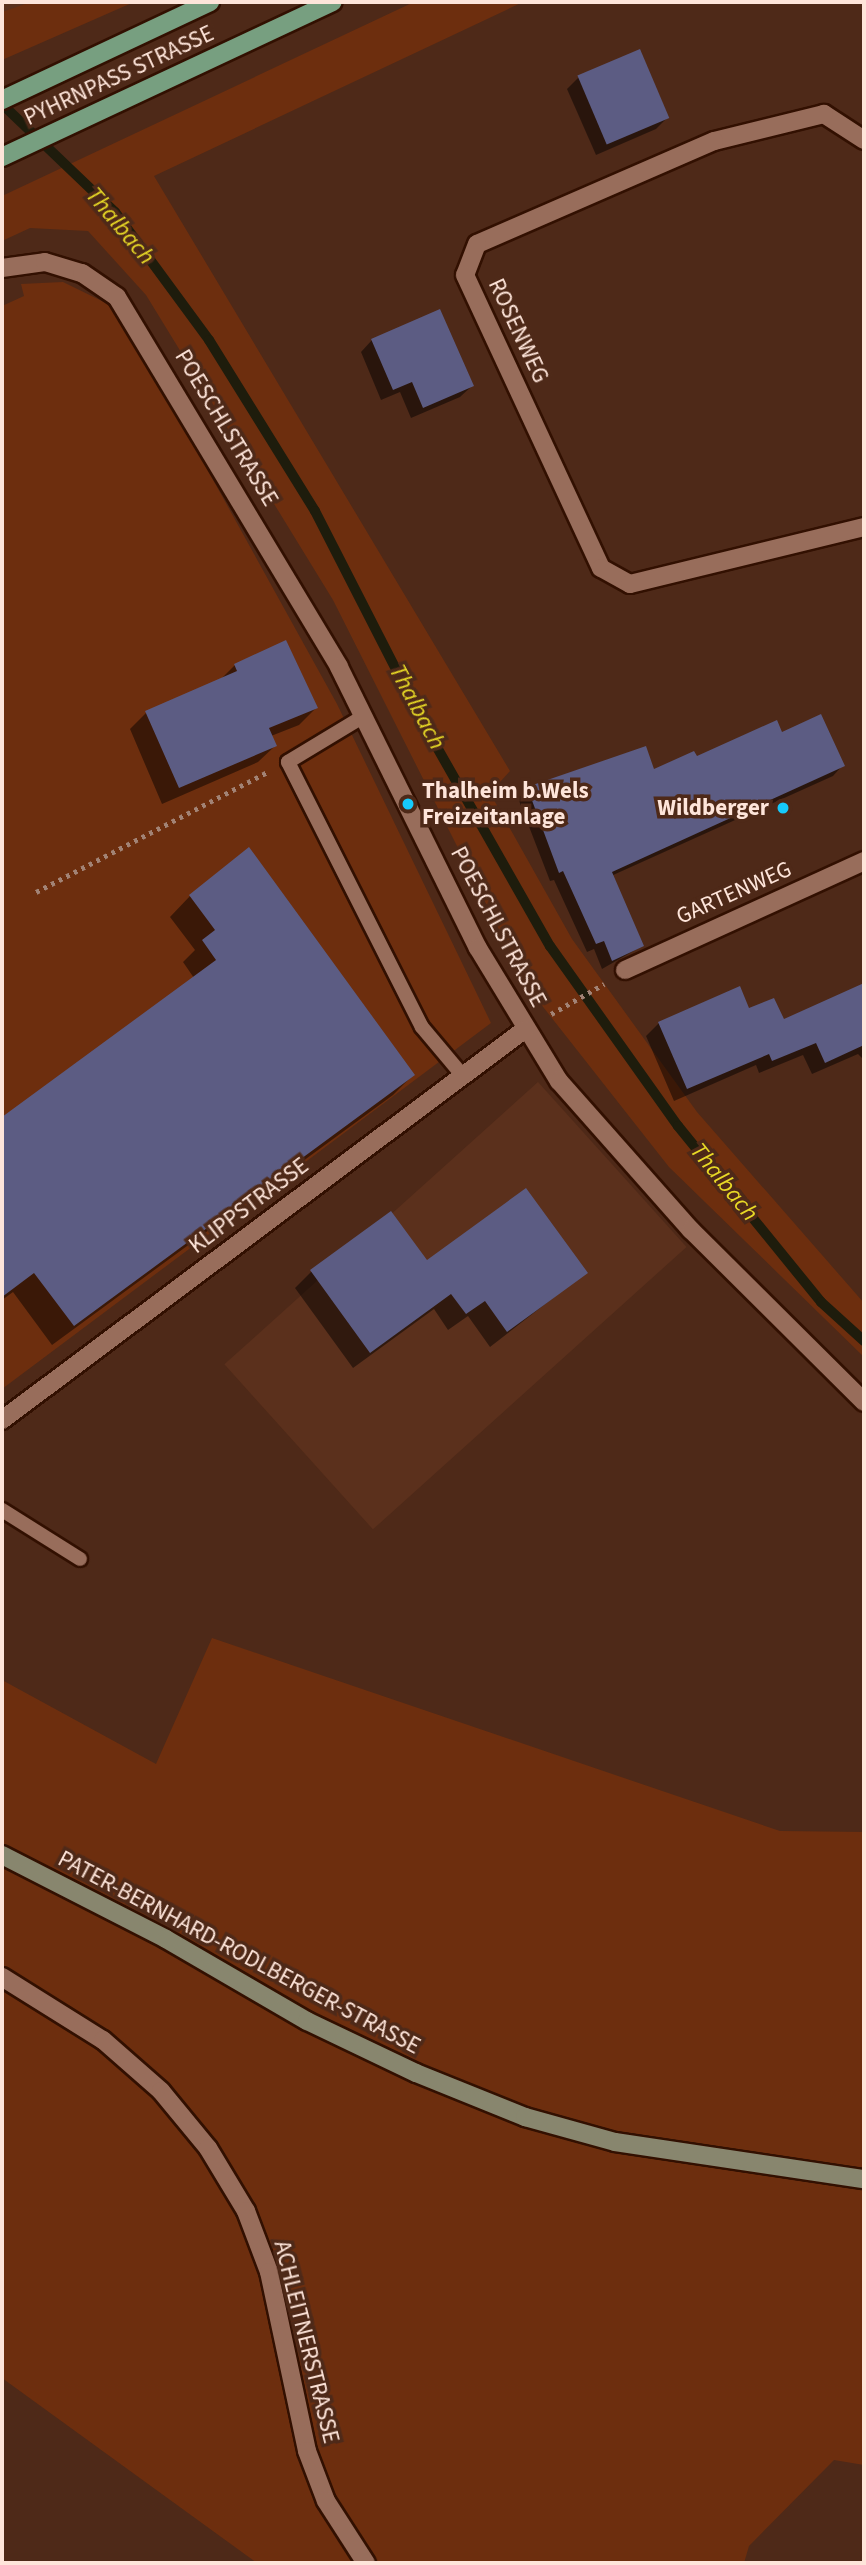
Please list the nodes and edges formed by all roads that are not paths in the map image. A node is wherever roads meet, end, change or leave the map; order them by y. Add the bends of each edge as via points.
1 (210, 2) edge
2 (333, 2) edge
3 (2, 100) edge
4 (864, 139) edge
5 (2, 158) edge
6 (2, 268) edge
7 (864, 527) edge
8 (364, 716) junction
9 (864, 861) edge
10 (625, 970) dead end
11 (524, 1030) junction
12 (464, 1077) junction
13 (864, 1402) edge
14 (2, 1420) edge
15 (2, 1510) edge
16 (80, 1559) dead end
17 (2, 1855) edge
18 (2, 1977) edge
19 (864, 2179) edge
20 (366, 2563) edge

1 - 3 main road, PYHRNPASS STRASSE
2 - 5 main road, PYHRNPASS STRASSE
4 - 7 street, ROSENWEG via 824,114 714,141 477,244 465,275 601,568 630,584
6 - 8 street, POESCHLSTRASSE via 45,262 82,273 117,297
8 - 11 street, POESCHLSTRASSE via 478,948
8 - 12 lane via 288,762 422,1027
9 - 10 street, GARTENWEG
11 - 12 street, KLIPPSTRASSE
11 - 13 street, POESCHLSTRASSE via 583,1112 691,1230
12 - 14 street, KLIPPSTRASSE
15 - 16 lane
17 - 19 main road, PATER-BERNHARD-RODLBERGER-STRASSE via 166,1940 307,2021 524,2117 615,2142
18 - 20 street, ACHLEITNERSTRASSE via 103,2040 161,2091 208,2148 246,2211 269,2272 307,2451 326,2501

